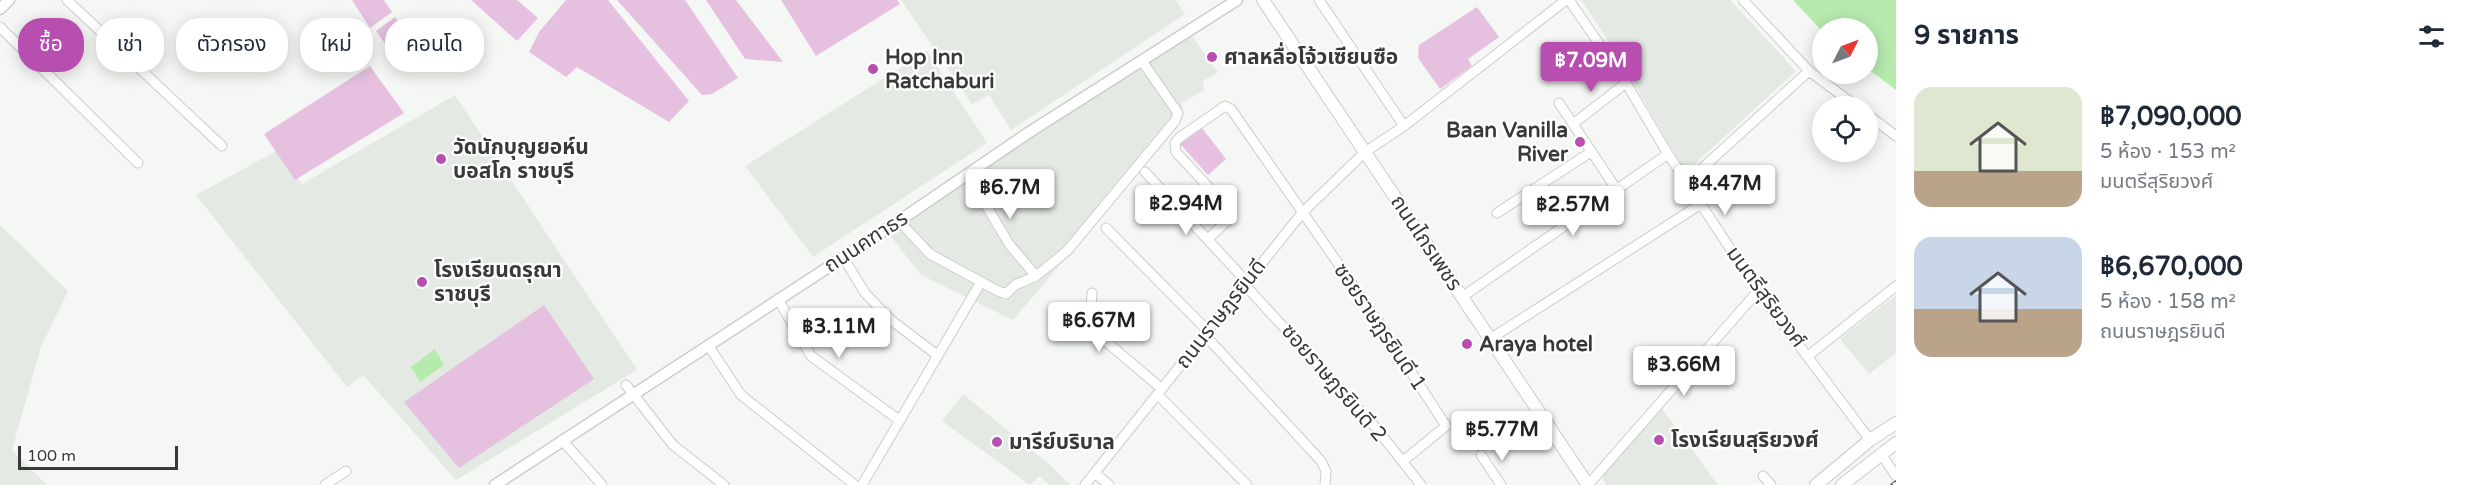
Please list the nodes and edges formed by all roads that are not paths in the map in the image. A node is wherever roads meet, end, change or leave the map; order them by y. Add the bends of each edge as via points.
1 (9, 0) edge
2 (67, 0) edge
3 (1237, 0) edge
4 (1263, 0) edge
5 (1319, 0) edge
6 (1568, 0) edge
7 (1743, 0) edge
8 (0, 9) edge
9 (0, 27) edge
10 (1142, 61) junction
11 (1809, 71) junction
12 (1626, 83) junction
13 (1843, 96) edge
14 (1559, 103) dead end
15 (1878, 122) edge
16 (1573, 124) junction
17 (1404, 126) junction
18 (1896, 136) edge
19 (222, 146) dead end
20 (1365, 152) junction
21 (1592, 152) junction
22 (1668, 154) junction
23 (138, 163) dead end
24 (1145, 172) dead end
25 (968, 175) junction
26 (1687, 182) junction
27 (1617, 190) junction
28 (1701, 204) junction
29 (1302, 213) junction
30 (1497, 213) dead end
31 (899, 221) junction
32 (1106, 228) dead end
33 (1208, 239) junction
34 (843, 257) junction
35 (1036, 276) junction
36 (981, 282) junction
37 (1245, 282) junction
38 (1896, 286) edge
39 (1758, 291) junction
40 (1092, 293) dead end
41 (1462, 297) junction
42 (778, 299) junction
43 (1206, 332) junction
44 (1490, 339) junction
45 (708, 345) junction
46 (937, 355) junction
47 (1808, 356) junction
48 (629, 389) junction
49 (1160, 392) junction
50 (898, 420) junction
51 (1896, 423) edge
52 (562, 440) junction
53 (1870, 440) junction
54 (1896, 443) edge
55 (1881, 454) junction
56 (1481, 455) dead end
57 (1403, 461) junction
58 (346, 471) dead end
59 (1095, 473) junction
60 (1763, 476) dead end
61 (1896, 476) edge
62 (497, 484) edge
63 (325, 485) edge
64 (602, 485) edge
65 (724, 485) edge
66 (855, 485) edge
67 (862, 485) edge
68 (1085, 485) edge
69 (1109, 485) edge
70 (1247, 485) edge
71 (1325, 485) edge
72 (1421, 485) edge
73 (1501, 485) edge
74 (1588, 485) edge
75 (1771, 485) edge
76 (1815, 485) edge
77 (1842, 485) edge

1 - 8 street
2 - 19 street
3 - 10 street, ถนนคฑาธร
4 - 20 main road, ถนนไกรเพชร
5 - 17 street
6 - 12 street, มนตรีสุริยวงศ์
6 - 17 street, ถนนราษฎรยินดี
7 - 11 street
9 - 23 street
10 - 25 street, ถนนคฑาธร
10 - 35 street via 1178,113 1175,121 1067,251
11 - 13 street
11 - 26 street
12 - 16 street
12 - 22 street, มนตรีสุริยวงศ์
14 - 16 street
15 - 18 street
16 - 21 street
17 - 20 street, ถนนราษฎรยินดี
20 - 29 street, ถนนราษฎรยินดี
20 - 41 main road, ถนนไกรเพชร
21 - 27 street
21 - 30 street
22 - 26 street, มนตรีสุริยวงศ์
22 - 27 street
24 - 33 street, ซอยราษฎรยินดี 2
25 - 31 street, ถนนคฑาธร
25 - 35 street via 1009,244
26 - 28 street, มนตรีสุริยวงศ์
27 - 41 street
28 - 39 street, มนตรีสุริยวงศ์
28 - 44 street
29 - 33 street via 1232,109 1225,106 1175,143 1176,152 1231,214
29 - 37 street, ถนนราษฎรยินดี
29 - 57 street, ซอยราษฎรยินดี 1 via 1446,426
31 - 34 street, ถนนคฑาธร
31 - 36 street via 930,254
32 - 43 street
33 - 37 street, ซอยราษฎรยินดี 2
34 - 42 street, ถนนคฑาธร
34 - 46 street via 891,320
35 - 36 street via 1015,285 1006,294
36 - 46 street
37 - 43 street, ถนนราษฎรยินดี
37 - 57 street, ซอยราษฎรยินดี 2
38 - 47 street
39 - 47 street, มนตรีสุริยวงศ์
39 - 74 street
40 - 49 street via 1090,323 1096,333
41 - 44 main road, ถนนไกรเพชร
42 - 45 street, ถนนคฑาธร
42 - 50 street via 811,356
43 - 49 street, ถนนราษฎรยินดี
43 - 71 street via 1321,461 1326,471
44 - 74 main road, ถนนไกรเพชร
45 - 48 street, ถนนคฑาธร
45 - 66 street via 741,395
46 - 50 street
47 - 53 street, มนตรีสุริยวงศ์
48 - 52 street, ถนนคฑาธร
48 - 65 street via 673,445
49 - 59 street, ถนนราษฎรยินดี
49 - 70 street
50 - 67 street
51 - 53 main road
52 - 62 street, ถนนคฑาธร
52 - 64 street
53 - 76 main road
54 - 55 main road
55 - 61 street
55 - 77 main road
56 - 73 street
57 - 72 street, ซอยราษฎรยินดี 2
58 - 63 street
59 - 68 street, ถนนราษฎรยินดี
59 - 69 street
60 - 75 street

